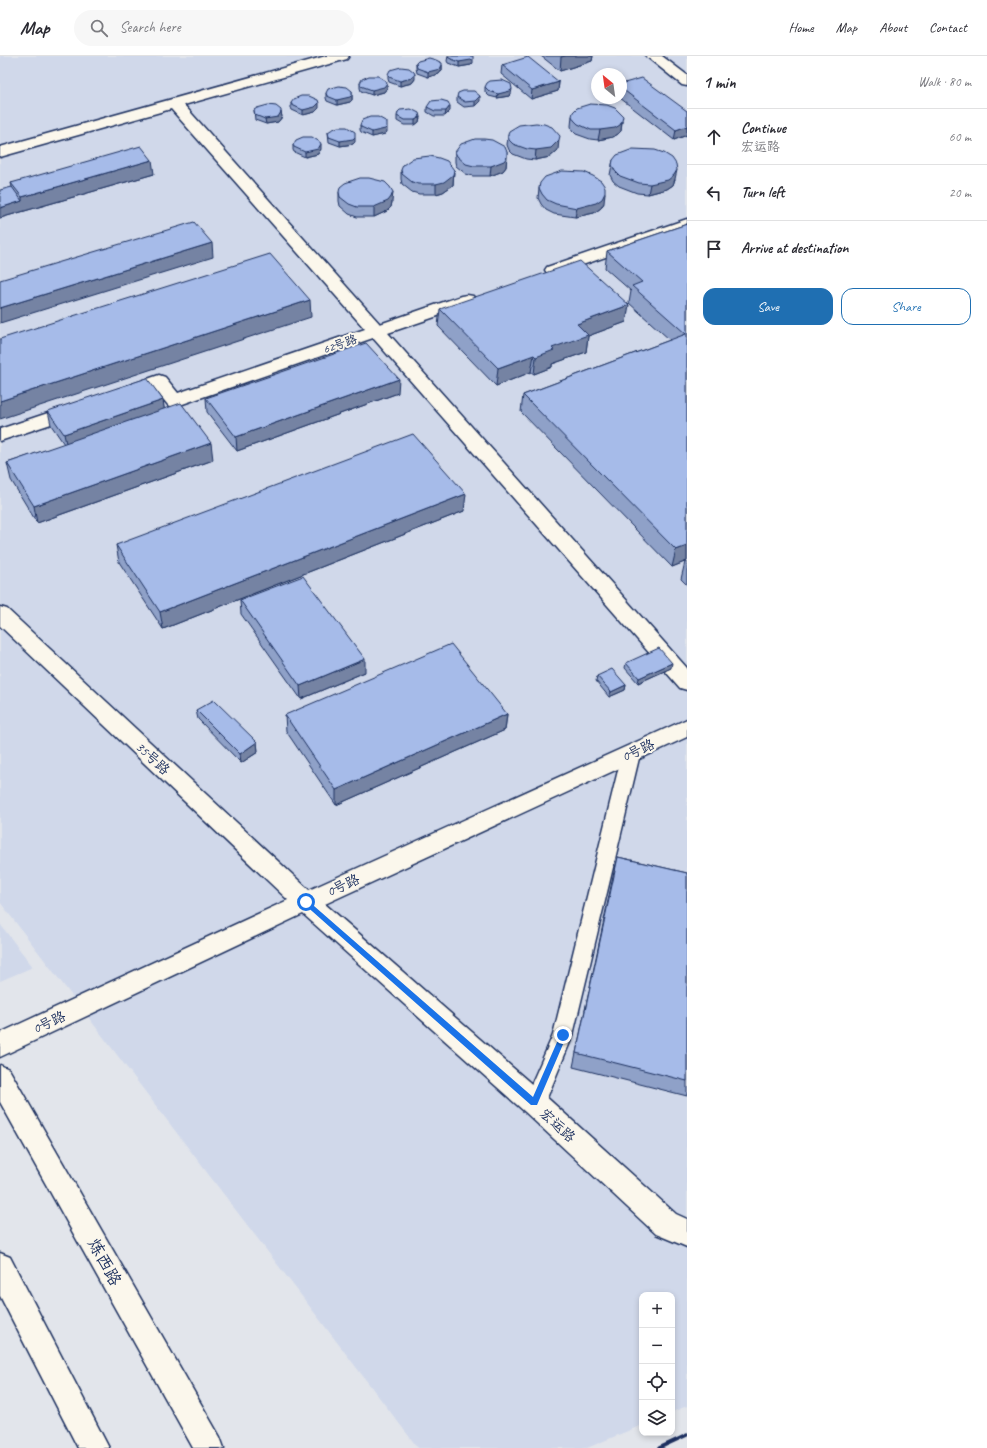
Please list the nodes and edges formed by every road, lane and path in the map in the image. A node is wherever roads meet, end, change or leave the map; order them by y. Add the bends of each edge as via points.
1 (342, 56) edge
2 (653, 56) edge
3 (687, 82) edge
4 (175, 104) junction
5 (0, 152) edge
6 (687, 224) edge
7 (539, 275) edge
8 (480, 295) edge
9 (376, 331) junction
10 (0, 435) edge
11 (0, 614) edge
12 (687, 682) edge
13 (687, 727) edge
14 (631, 754) junction
15 (306, 902) junction
16 (0, 1045) edge
17 (0, 1077) edge
18 (534, 1103) junction
19 (687, 1233) edge
20 (0, 1267) edge
21 (94, 1448) edge
22 (209, 1448) edge

1 - 4 street
2 - 3 street
4 - 5 street
4 - 9 street
6 - 7 street
8 - 9 street, 62号路
9 - 10 street, 62号路 via 174,401 159,381
9 - 12 street
11 - 15 street, 35号路
13 - 14 street, 0号路
14 - 15 street, 0号路
14 - 18 lane via 563,1035
15 - 16 street, 0号路
15 - 18 street, 宏运路
17 - 22 street, 炼西路
18 - 19 street, 宏运路 via 666,1224
20 - 21 street

